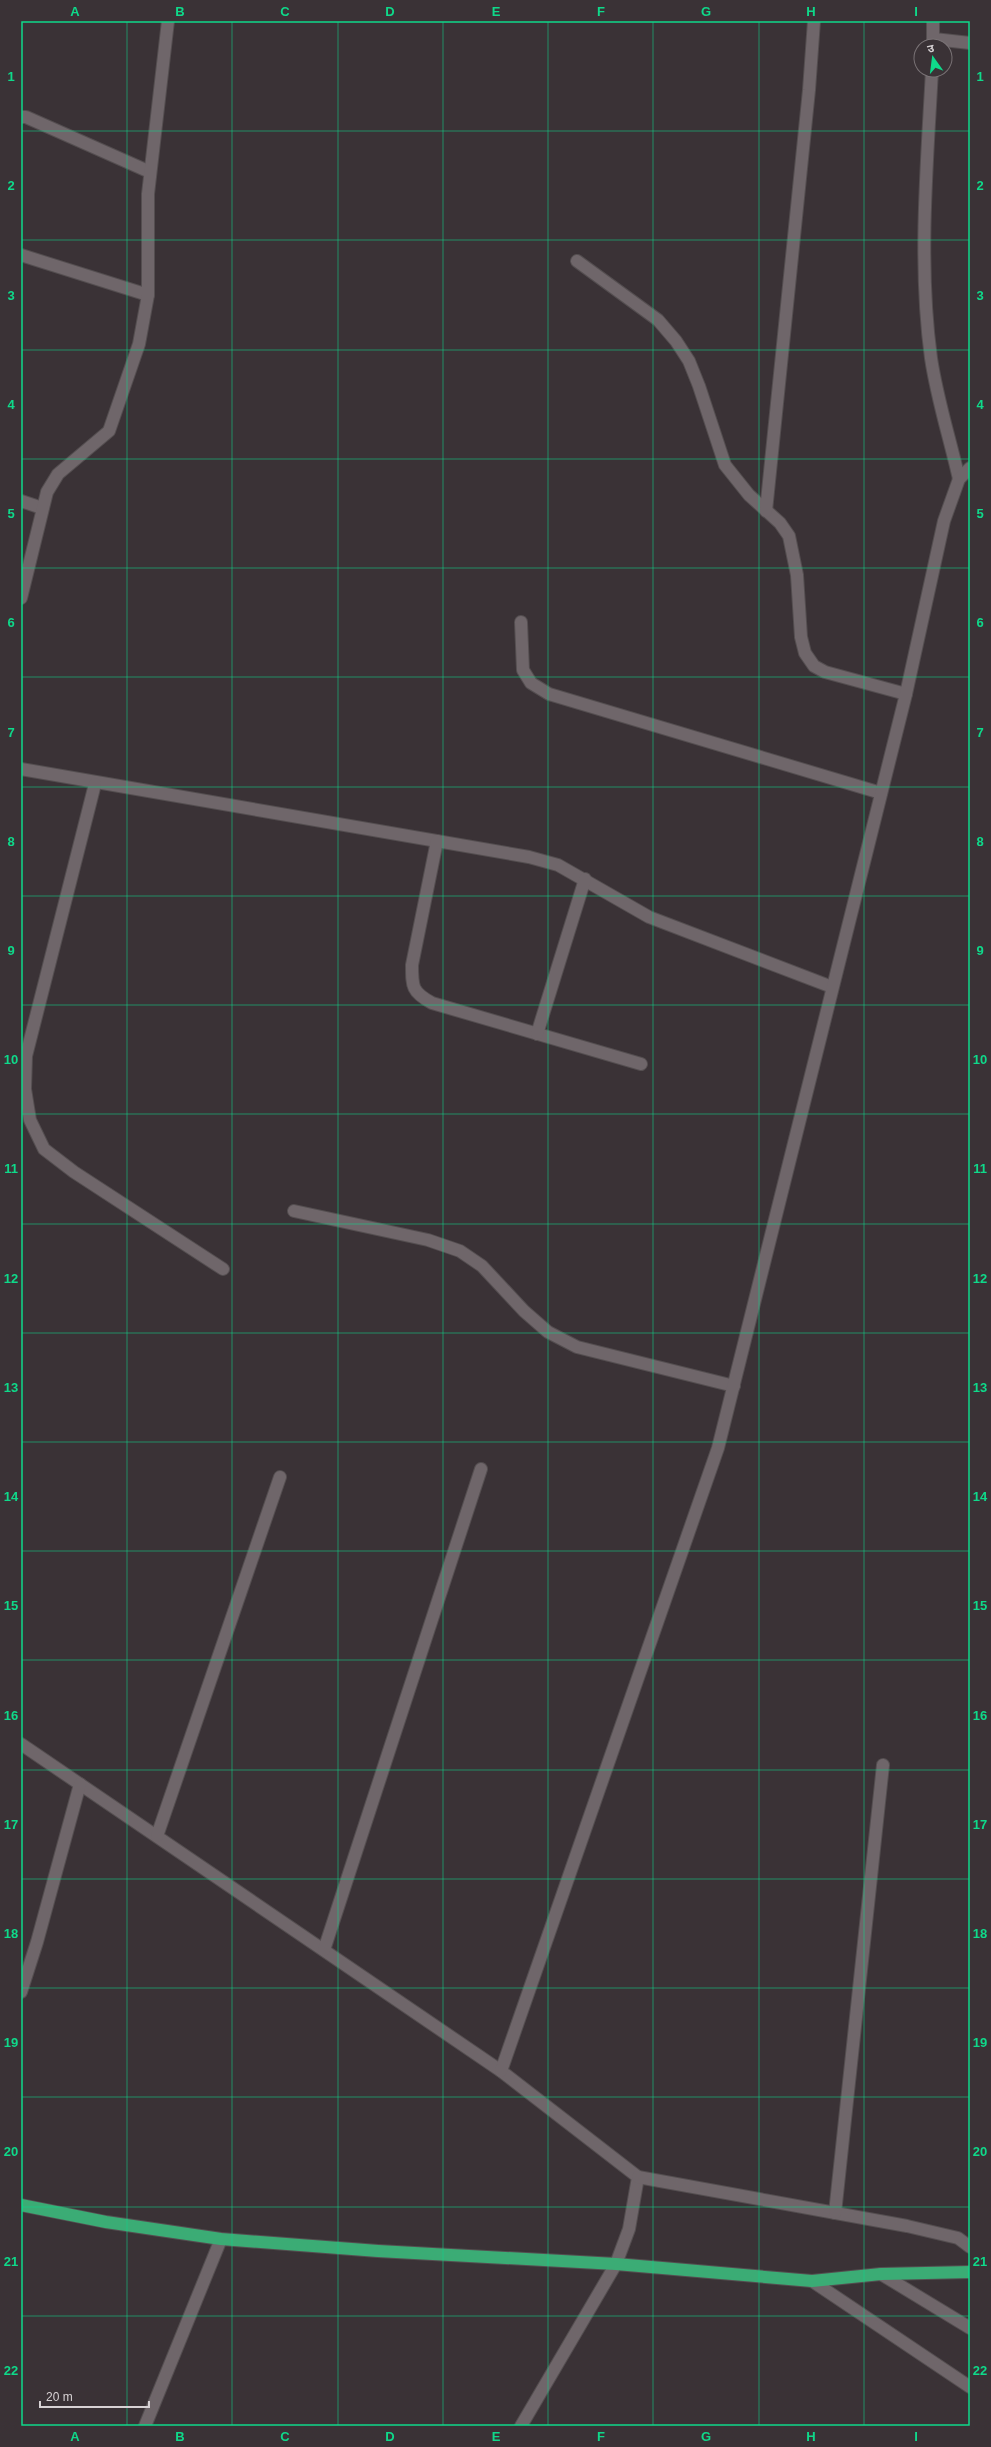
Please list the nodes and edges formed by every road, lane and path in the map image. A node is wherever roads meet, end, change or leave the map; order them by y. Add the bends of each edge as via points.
1 (168, 21) edge
2 (814, 21) edge
3 (934, 21) edge
4 (934, 38) edge
5 (953, 43) edge
6 (970, 43) edge
7 (932, 78) edge
8 (21, 117) edge
9 (150, 172) junction
10 (21, 255) edge
11 (577, 261) dead end
12 (148, 295) junction
13 (970, 468) edge
14 (959, 479) junction
15 (21, 501) edge
16 (42, 508) junction
17 (766, 510) junction
18 (21, 598) edge
19 (521, 622) dead end
20 (906, 694) junction
21 (21, 770) edge
22 (95, 784) junction
23 (881, 793) junction
24 (437, 841) junction
25 (585, 879) junction
26 (832, 987) junction
27 (537, 1034) junction
28 (641, 1064) dead end
29 (294, 1211) dead end
30 (223, 1269) dead end
31 (734, 1386) junction
32 (481, 1469) dead end
33 (280, 1477) dead end
34 (21, 1744) edge
35 (884, 1765) dead end
36 (80, 1784) junction
37 (156, 1836) junction
38 (324, 1950) junction
39 (21, 1992) edge
40 (501, 2071) junction
41 (638, 2177) junction
42 (21, 2205) edge
43 (835, 2213) junction
44 (221, 2239) junction
45 (970, 2247) edge
46 (616, 2264) junction
47 (970, 2272) edge
48 (881, 2274) junction
49 (812, 2281) junction
50 (970, 2328) edge
51 (970, 2387) edge
52 (145, 2426) edge
53 (521, 2426) edge

1 - 9 street
2 - 17 street
3 - 4 street
5 - 6 street
7 - 14 street via 925,201 925,291 932,359
8 - 9 street
9 - 12 street via 147,227
10 - 12 street
11 - 17 street via 658,320 676,341 689,361 699,386 725,465 749,495
12 - 16 street via 139,344 110,431 58,474 47,492
13 - 14 street
14 - 20 street via 944,521
15 - 16 street
16 - 18 street
17 - 20 street via 789,536 793,551 801,637 805,653 814,666 825,672
19 - 23 street via 523,670 531,683 549,694
20 - 23 street
21 - 22 street
22 - 24 street
22 - 30 street via 26,1056 25,1089 30,1120 44,1149 74,1172
23 - 26 street
24 - 25 street via 528,857 558,866
24 - 27 street via 412,965 412,983 418,995 432,1003
25 - 26 street via 649,917
25 - 27 street
26 - 31 street
27 - 28 street
29 - 31 street via 428,1240 460,1251 482,1266 524,1311 548,1332 577,1347
31 - 40 street via 718,1448
32 - 38 street
33 - 37 street
34 - 36 street
35 - 43 street
36 - 37 street
36 - 39 street via 38,1942
37 - 38 street
38 - 40 street
40 - 41 street
41 - 43 street
41 - 46 street via 629,2229
42 - 44 highway via 106,2222
43 - 45 street via 958,2238
44 - 46 highway via 378,2251
44 - 52 street
46 - 49 highway
46 - 53 street
47 - 48 highway
48 - 49 highway
48 - 50 street
49 - 51 street

